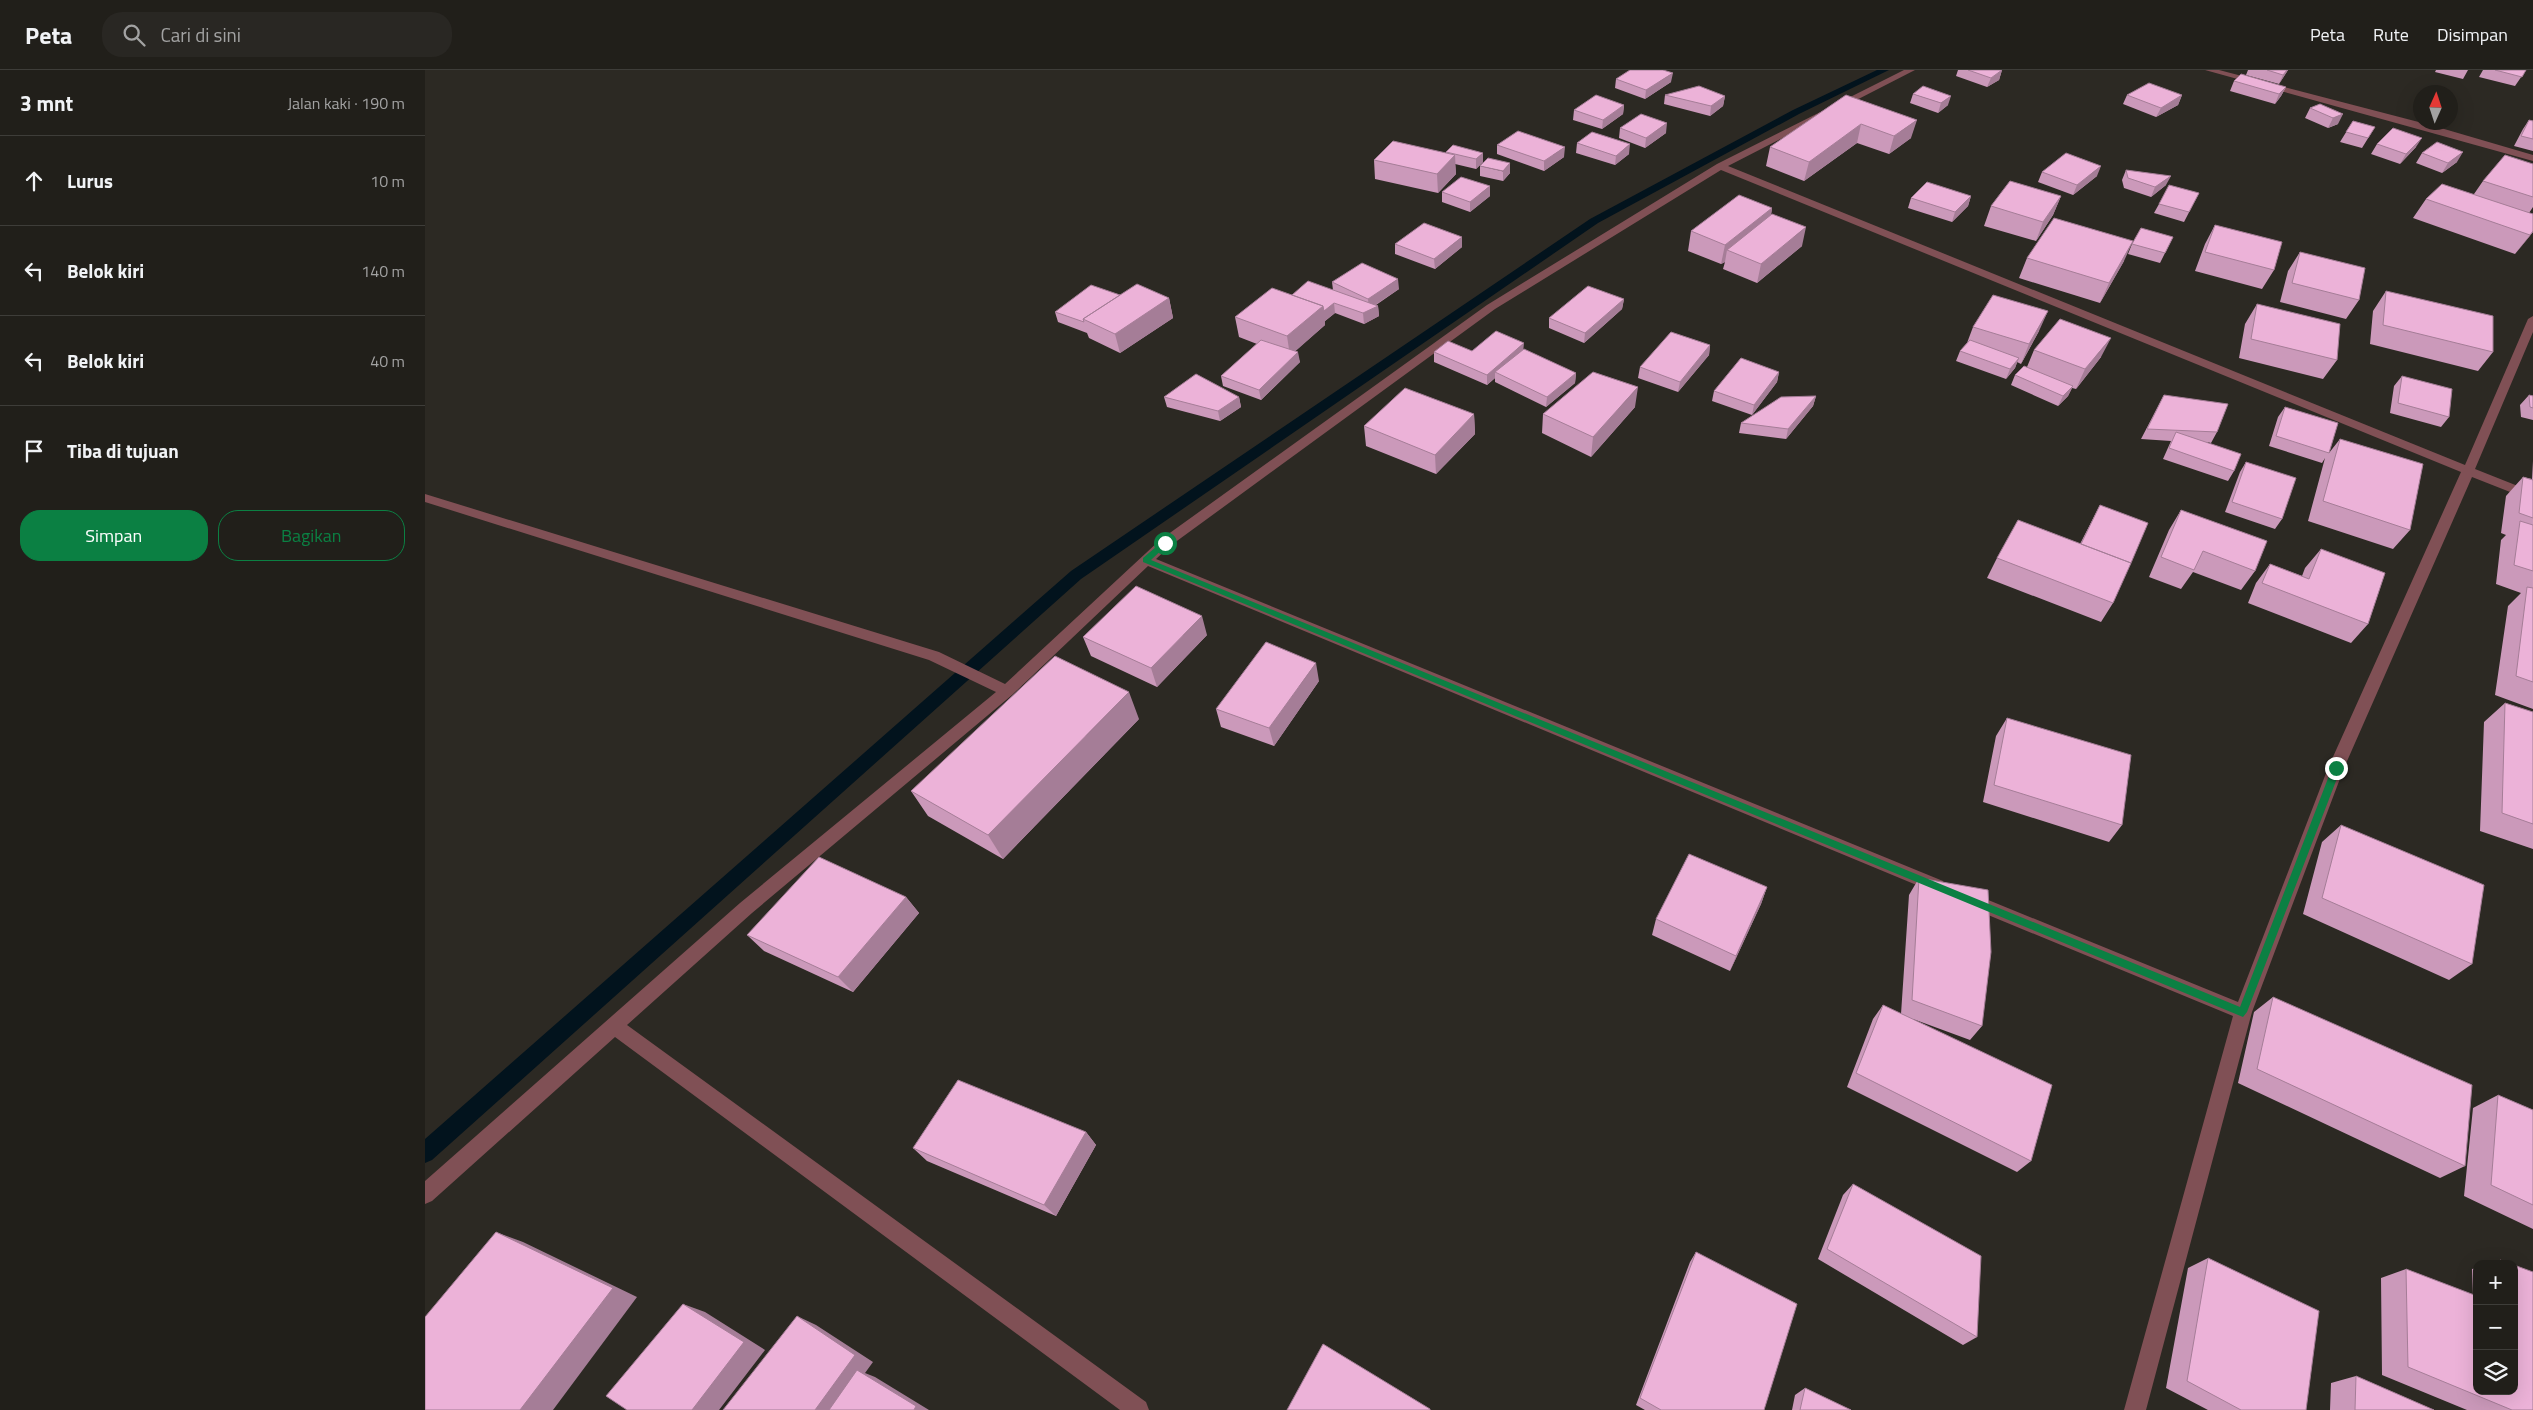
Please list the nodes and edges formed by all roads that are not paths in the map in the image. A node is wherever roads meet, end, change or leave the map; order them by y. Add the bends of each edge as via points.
1 (1911, 70) edge
2 (2209, 70) edge
3 (2533, 158) edge
4 (1719, 166) junction
5 (2533, 319) edge
6 (2469, 469) junction
7 (2533, 496) edge
8 (425, 498) edge
9 (1146, 560) junction
10 (1007, 691) junction
11 (2243, 1012) junction
12 (613, 1025) junction
13 (425, 1194) edge
14 (1138, 1410) edge
15 (2135, 1410) edge

1 - 4 street
2 - 3 street
4 - 6 street
4 - 9 street via 1491,307
5 - 6 street
6 - 7 street
6 - 11 street via 2336,768
8 - 10 street via 933,656
9 - 10 street
9 - 11 street
10 - 12 street via 746,908
11 - 15 street
12 - 13 street
12 - 14 street

